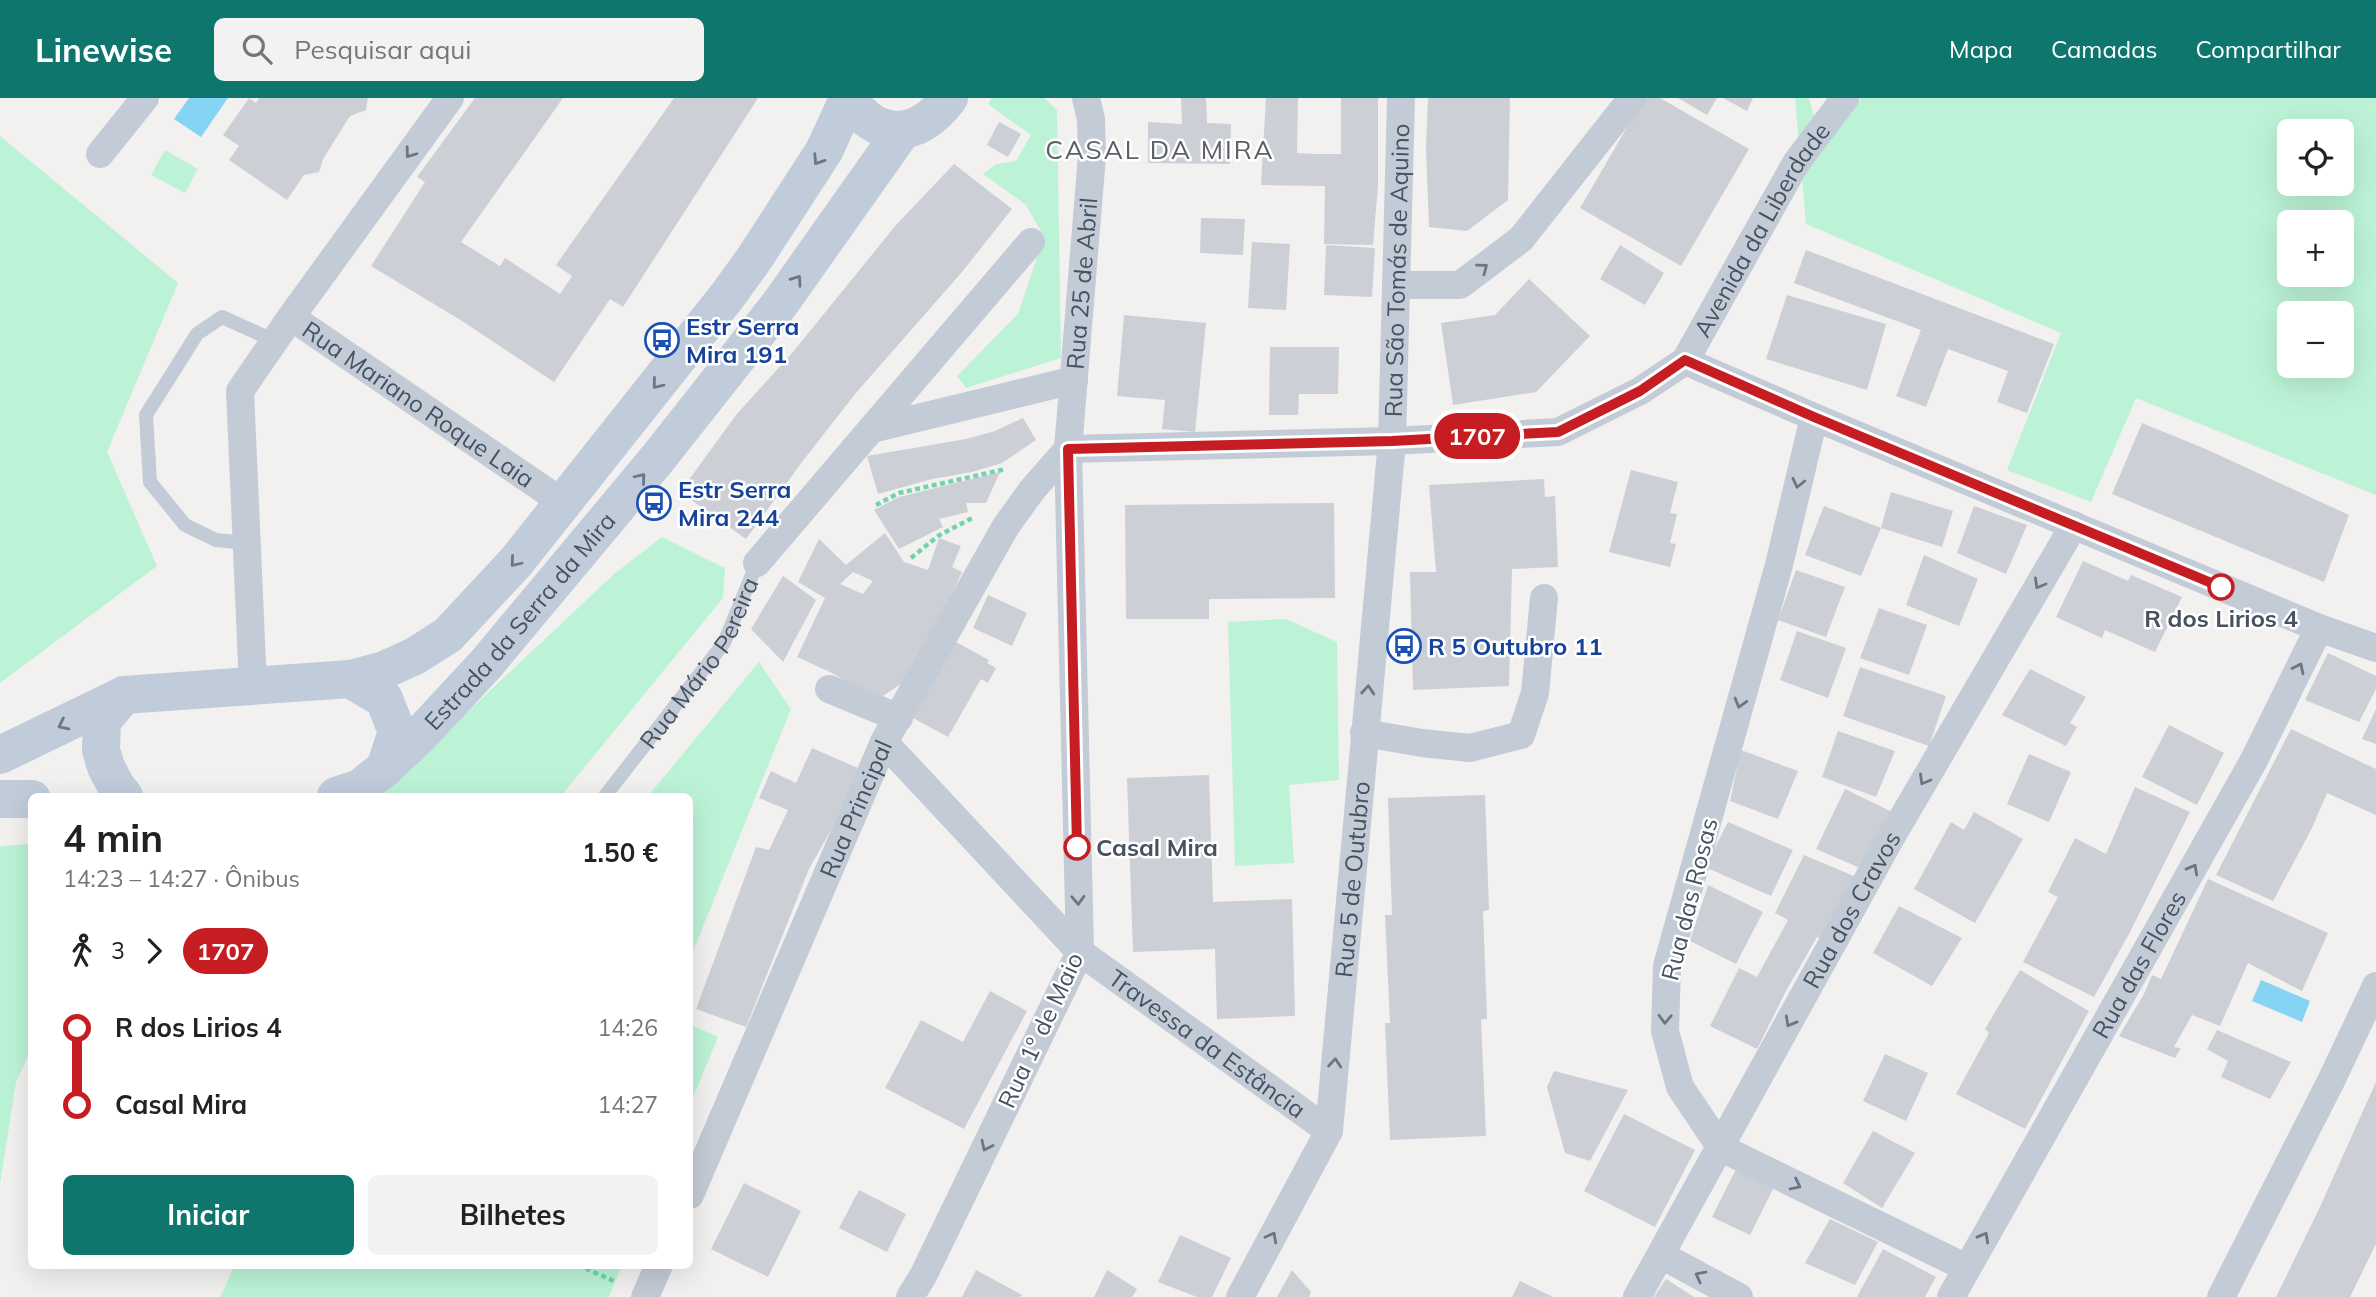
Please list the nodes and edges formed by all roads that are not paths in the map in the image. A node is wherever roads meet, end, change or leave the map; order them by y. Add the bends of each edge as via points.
1 (145, 98) edge
2 (450, 98) edge
3 (848, 98) edge
4 (949, 98) edge
5 (1401, 98) edge
6 (1632, 98) edge
7 (1845, 98) edge
8 (1085, 105) edge
9 (902, 131) junction
10 (100, 154) dead end
11 (1031, 242) dead end
12 (1396, 285) junction
13 (291, 317) junction
14 (275, 341) junction
15 (1685, 360) junction
16 (1073, 380) junction
17 (1814, 417) junction
18 (872, 429) junction
19 (1392, 441) junction
20 (1068, 449) junction
21 (562, 502) junction
22 (2074, 525) junction
23 (247, 543) junction
24 (757, 563) joint
25 (1544, 598) dead end
26 (2319, 628) junction
27 (2376, 648) edge
28 (350, 679) junction
29 (253, 686) junction
30 (829, 689) dead end
31 (124, 695) junction
32 (899, 718) junction
33 (1364, 733) junction
34 (884, 742) junction
35 (0, 755) edge
36 (385, 768) junction
37 (122, 793) edge
38 (345, 793) edge
39 (607, 793) edge
40 (0, 799) edge
41 (28, 799) edge
42 (1080, 952) junction
43 (2376, 986) edge
44 (1329, 1130) junction
45 (1721, 1148) junction
46 (693, 1188) edge
47 (1661, 1255) junction
48 (1967, 1268) junction
49 (657, 1269) edge
50 (646, 1296) edge
51 (909, 1297) edge
52 (1240, 1297) edge
53 (1637, 1297) edge
54 (1739, 1297) edge
55 (1951, 1297) edge
56 (2221, 1297) edge

1 - 10 street
2 -> 13 street, Rua Mariano Roque Laia
3 - 9 street, Estrada da Serra da Mira via 874,124
3 -> 21 street, Estrada da Serra da Mira via 824,151 754,259
4 - 9 street, Estrada da Serra da Mira via 920,125
5 - 12 street, Rua São Tomás de Aquino
12 -> 6 street via 1460,285 1521,239
7 - 15 street, Avenida da Liberdade via 1796,163
8 - 16 street, Rua 25 de Abril via 1092,156
36 -> 9 street, Estrada da Serra da Mira via 486,664 658,458 779,305
11 - 18 street, Rua Mário Pereira
12 - 19 street, Rua São Tomás de Aquino
13 - 14 street
13 - 21 street, Rua Mariano Roque Laia
14 - 23 street via 240,391
14 - 23 lane via 222,317 197,334 146,415 150,482 185,525 216,540
15 - 17 street
15 - 19 street, Avenida da Liberdade via 1640,391 1558,432
16 - 18 street
16 - 20 street, Rua 25 de Abril
17 - 22 street
17 -> 45 street, Rua das Rosas via 1779,565 1667,966 1665,1031 1680,1087
18 - 24 street, Rua Mário Pereira
19 - 20 street, Avenida da Liberdade
33 -> 19 street, Rua 5 de Outubro
20 - 32 street, Rua Principal via 1006,526
20 -> 42 street, Rua 1º de Maio
21 -> 28 street, Estrada da Serra da Mira via 516,562 448,635 384,670
22 - 26 street
22 -> 45 street, Rua dos Cravos via 1889,841
23 - 29 street
24 - 39 lane, Rua Mário Pereira via 724,643
25 - 33 street via 1535,693 1521,735 1470,748
26 - 27 street
48 -> 26 street, Rua das Flores via 2254,760
28 - 29 street, Estrada da Serra da Mira
28 - 36 street via 384,699 397,732
29 - 31 street, Estrada da Serra da Mira
30 - 32 street
31 -> 35 street
31 - 37 street via 102,720 101,750
32 - 34 street, Rua Principal
44 -> 33 street, Rua 5 de Outubro
34 - 42 street, Travessa da Estância
34 - 46 street, Rua Principal
36 - 38 street, Estrada da Serra da Mira via 360,788
40 - 41 street
42 - 44 street, Travessa da Estância
42 -> 51 street, Rua 1º de Maio
43 - 56 street
52 -> 44 street, Rua 5 de Outubro
45 - 47 street, Rua dos Cravos
45 -> 48 street
47 - 53 street, Rua dos Cravos
54 -> 47 street
48 - 55 street, Rua das Flores
49 - 50 street

